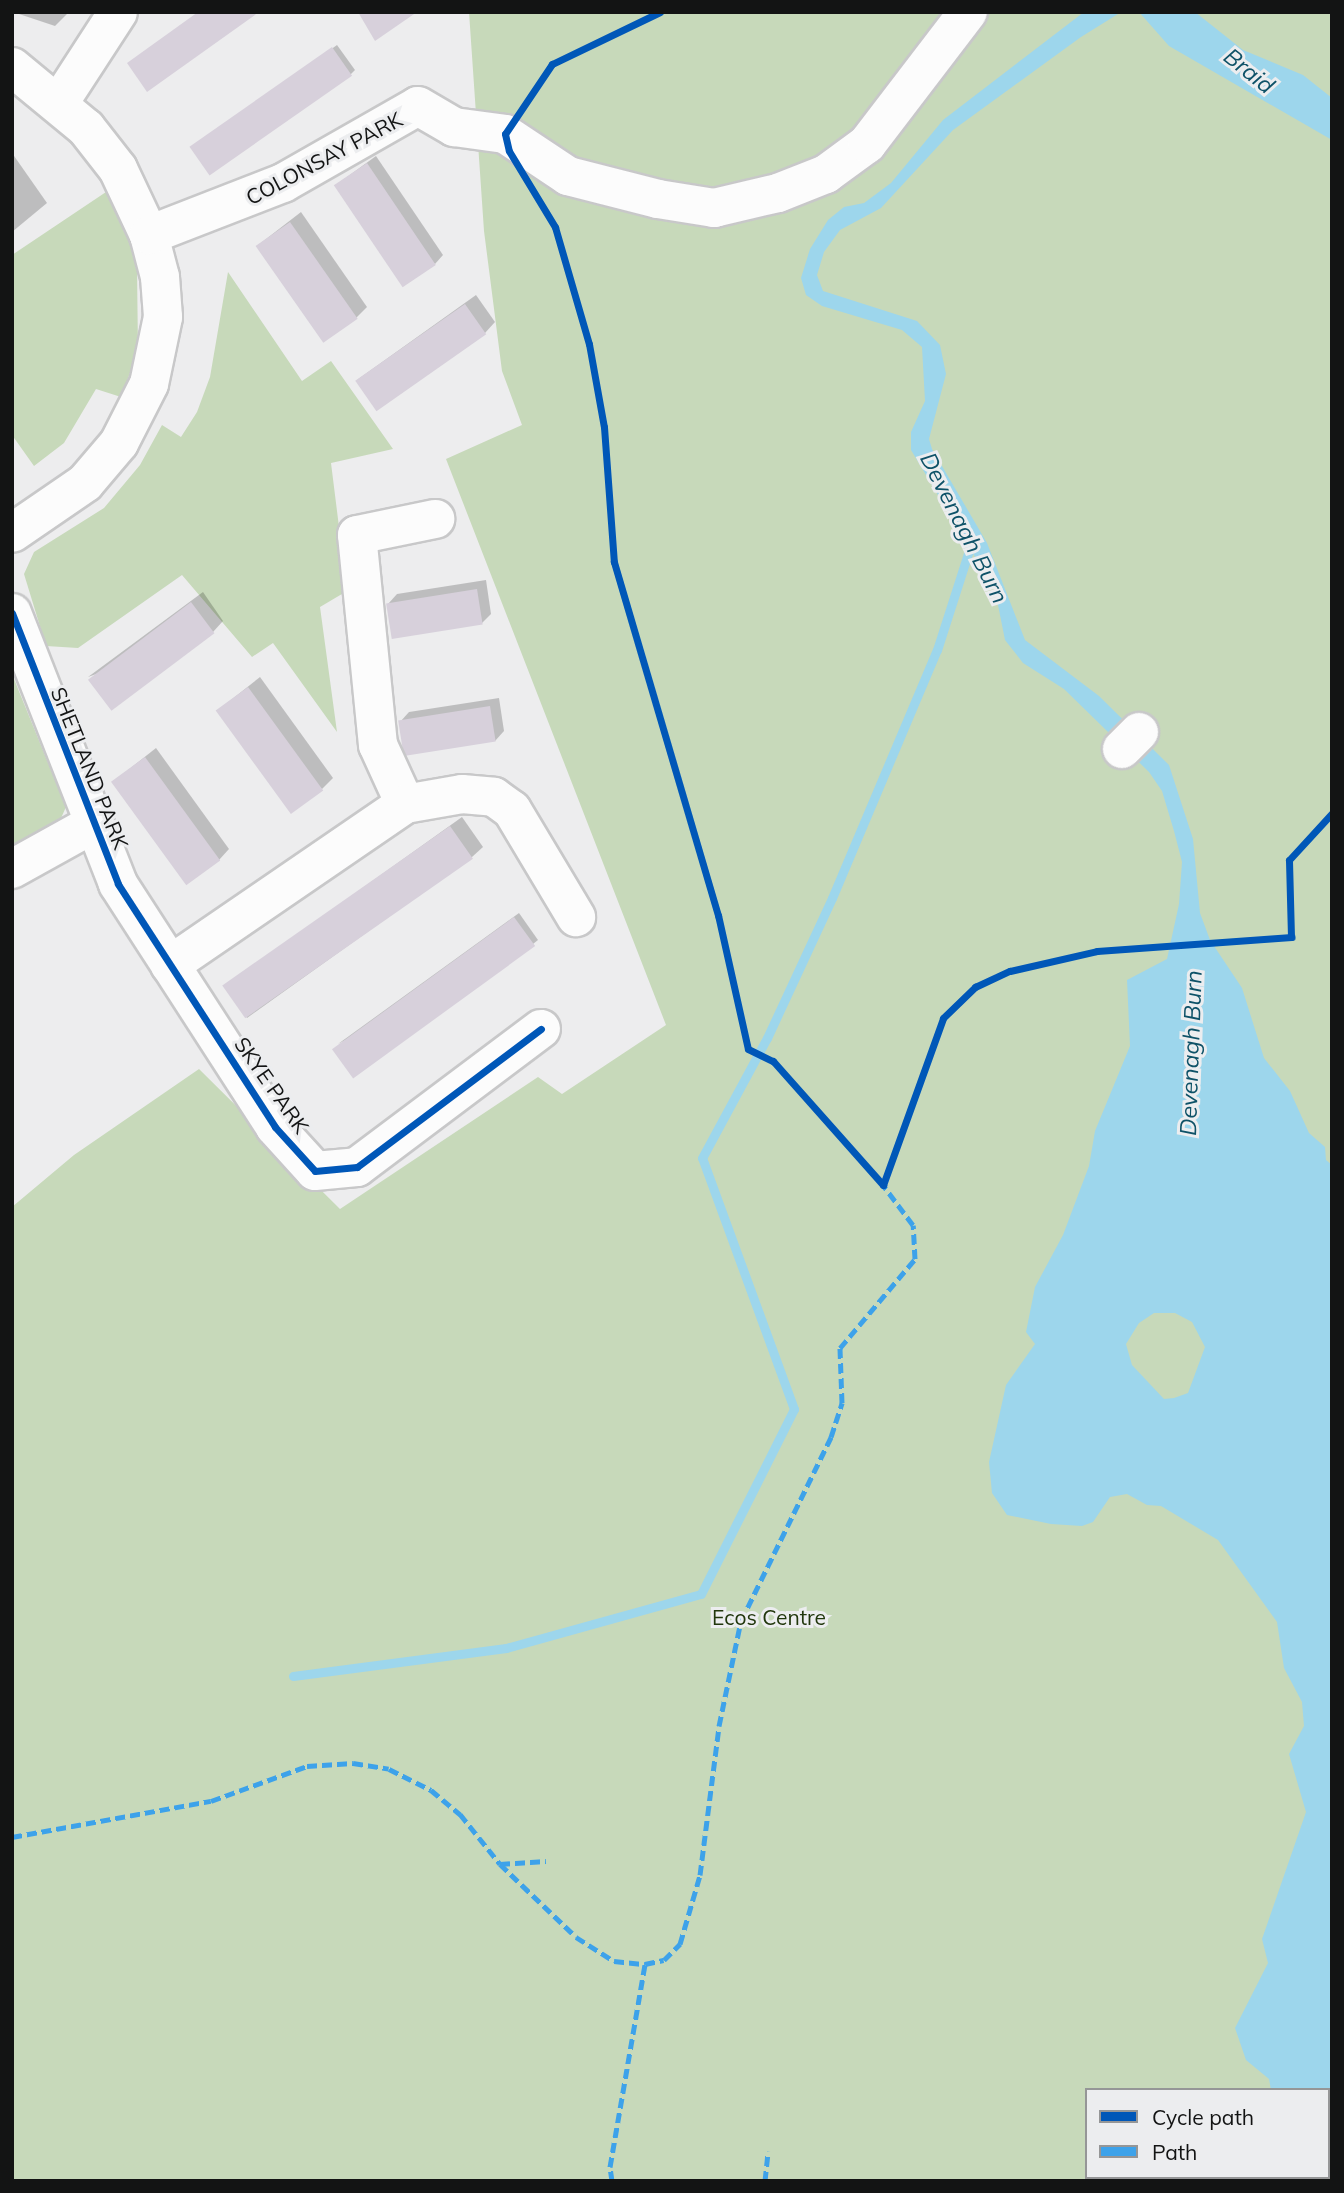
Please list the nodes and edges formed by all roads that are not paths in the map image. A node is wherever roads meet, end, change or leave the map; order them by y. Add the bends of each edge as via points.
1 (118, 12) edge
2 (968, 12) edge
3 (12, 66) edge
4 (59, 103) junction
5 (149, 235) junction
6 (435, 519) dead end
7 (12, 533) edge
8 (12, 613) edge
9 (405, 804) junction
10 (93, 824) junction
11 (12, 869) edge
12 (576, 917) dead end
13 (170, 965) junction
14 (541, 1029) dead end

1 - 4 street
2 - 5 street, COLONSAY PARK via 867,144 826,174 778,193 714,208 568,176 505,134 454,127 418,106 283,183
3 - 4 street
4 - 5 street via 118,169
5 - 7 street via 160,277 163,317 145,393 119,443 85,483
6 - 9 street via 356,535 378,745
8 - 10 street, SHETLAND PARK
9 - 12 street via 472,794 502,802 517,817
9 - 13 street
10 - 11 street
10 - 13 street, SHETLAND PARK via 118,884
13 - 14 street, SKYE PARK via 275,1127 315,1171 357,1167

